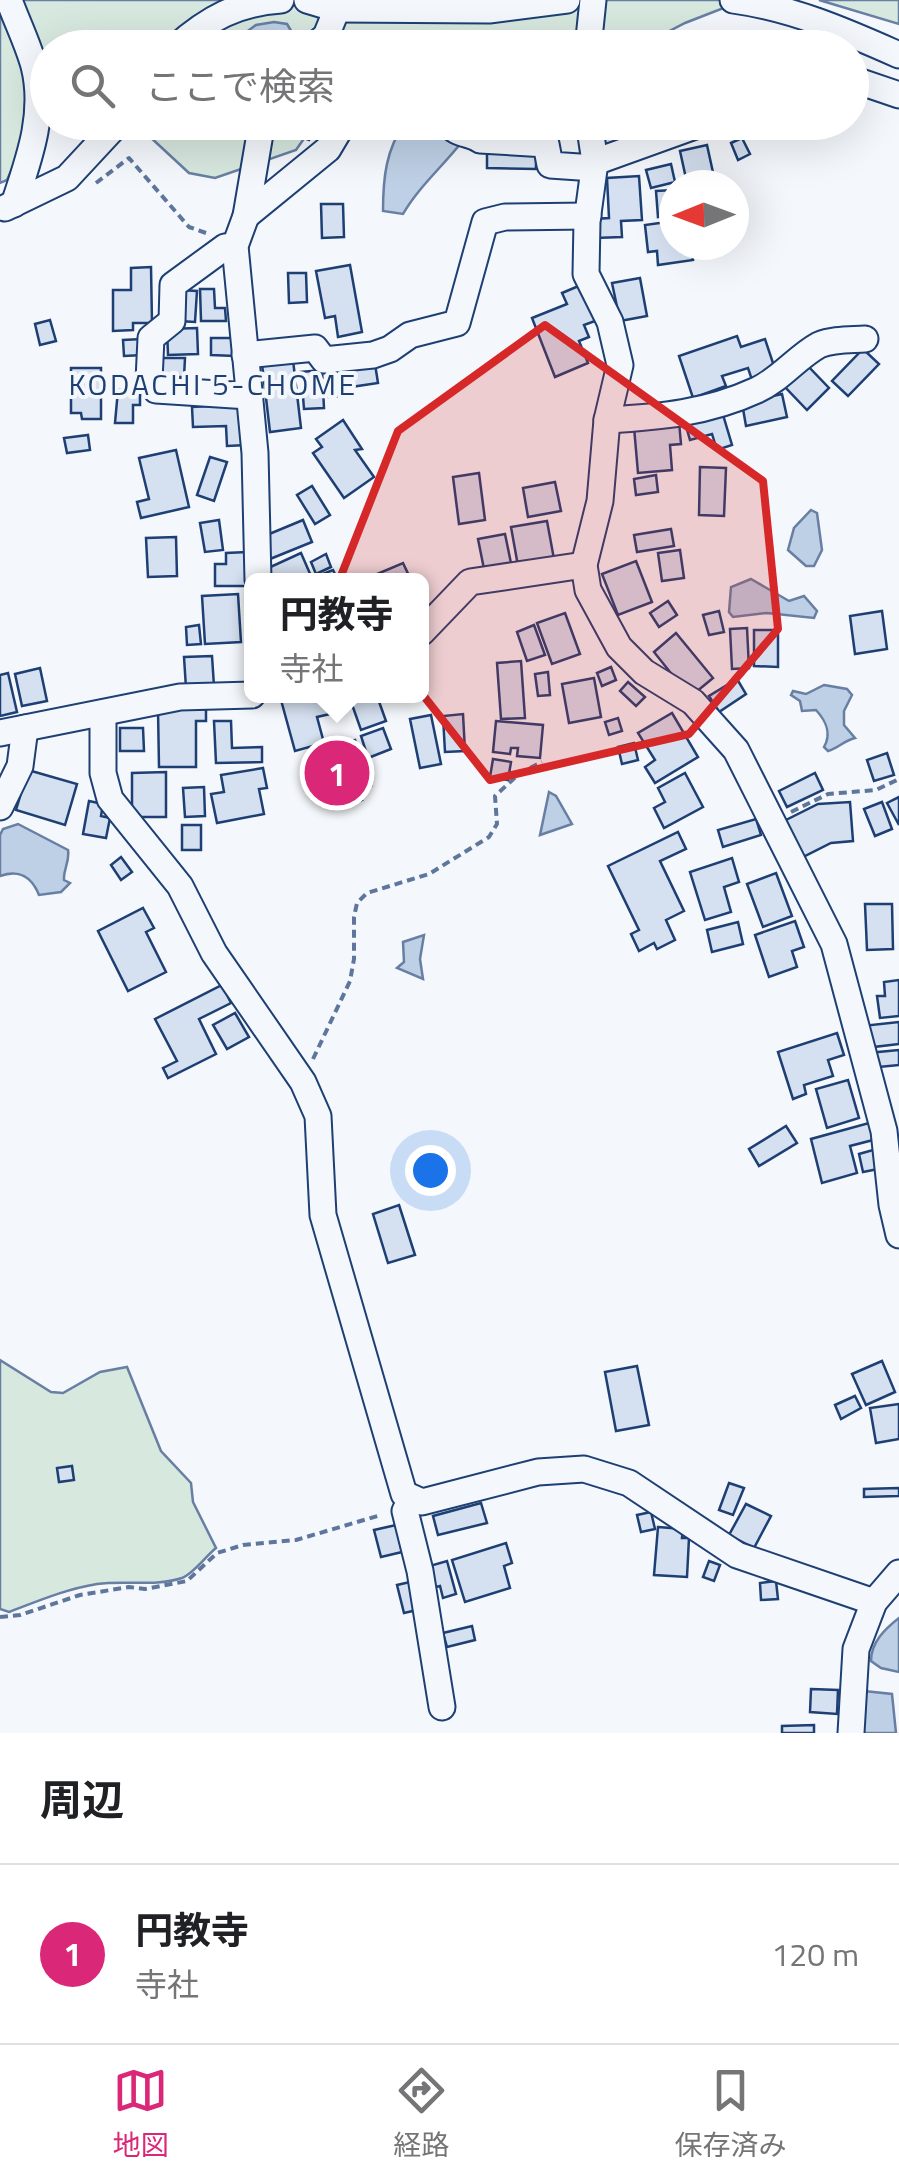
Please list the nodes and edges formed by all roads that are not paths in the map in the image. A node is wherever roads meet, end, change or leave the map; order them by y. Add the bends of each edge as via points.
1 (9, 0) edge
2 (281, 0) edge
3 (307, 0) edge
4 (567, 0) edge
5 (593, 0) edge
6 (732, 0) edge
7 (337, 9) junction
8 (198, 30) edge
9 (328, 30) edge
10 (590, 30) edge
11 (843, 30) edge
12 (869, 41) edge
13 (899, 54) edge
14 (30, 55) edge
15 (869, 84) edge
16 (899, 95) edge
17 (35, 140) edge
18 (102, 140) edge
19 (259, 140) edge
20 (333, 140) edge
21 (480, 140) edge
22 (591, 140) edge
23 (659, 140) edge
24 (594, 165) junction
25 (7, 207) edge
26 (246, 216) junction
27 (588, 216) junction
28 (230, 247) junction
29 (865, 340) dead end
30 (245, 355) junction
31 (249, 396) junction
32 (607, 420) junction
33 (584, 566) junction
34 (258, 573) edge
35 (429, 625) edge
36 (244, 695) edge
37 (103, 713) junction
38 (12, 730) edge
39 (0, 807) edge
40 (899, 1235) edge
41 (409, 1504) junction
42 (899, 1572) edge
43 (874, 1602) junction
44 (442, 1707) dead end
45 (851, 1733) edge

1 - 14 street
2 - 8 street via 249,2
3 - 7 street
4 - 7 street via 489,10
5 - 10 street
6 - 11 street via 770,5
7 - 9 street
12 - 13 street
15 - 16 street
17 - 25 street
18 - 25 street via 67,178
19 - 26 street
20 - 26 street
21 - 24 street via 546,144 550,166
22 - 24 street
23 - 24 street
24 - 27 street
26 - 28 street
27 - 30 street via 485,222 457,323 410,335 373,356 324,360 315,348
27 - 32 street via 586,274 610,322 620,365
28 - 30 street
28 - 31 street via 174,285 172,321 151,338 149,380 156,390 180,394
29 - 32 street via 820,345 755,391 676,416
30 - 31 street
31 - 34 street
32 - 33 street via 600,501
33 - 35 street via 470,582
33 - 40 street via 588,590 619,646 644,672 693,702 736,750 834,944 884,1131
36 - 37 street via 180,697
37 - 38 street
37 - 41 street via 102,773 110,799 180,886 214,953 303,1082 318,1116 324,1215
38 - 39 street via 20,766
41 - 43 street via 538,1472 584,1469 628,1483 737,1554
41 - 44 street
42 - 43 street
43 - 45 street via 856,1649

